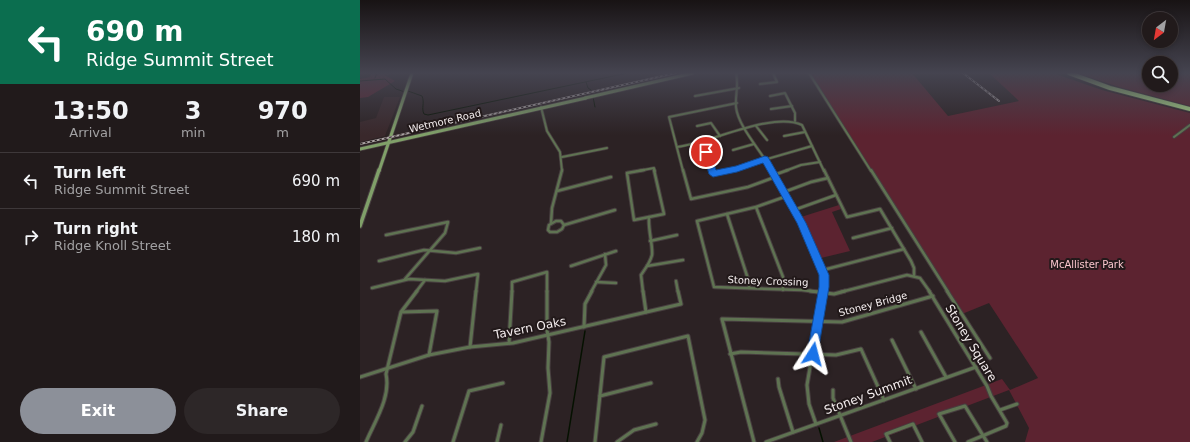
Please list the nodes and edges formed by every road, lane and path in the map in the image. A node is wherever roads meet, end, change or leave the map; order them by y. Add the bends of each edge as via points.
1 (404, 94) edge
2 (603, 94) edge
3 (708, 94) edge
4 (738, 94) edge
5 (782, 94) edge
6 (785, 94) edge
7 (822, 94) edge
8 (1131, 94) edge
9 (1136, 94) edge
10 (695, 96) dead end
11 (770, 96) dead end
12 (737, 103) junction
13 (792, 106) junction
14 (541, 107) junction
15 (771, 109) dead end
16 (1190, 109) edge
17 (795, 120) junction
18 (1190, 125) edge
19 (697, 126) dead end
20 (756, 126) junction
21 (744, 129) junction
22 (805, 132) junction
23 (720, 136) junction
24 (784, 136) dead end
25 (1174, 137) dead end
26 (767, 140) dead end
27 (703, 142) junction
28 (388, 143) junction
29 (754, 144) junction
30 (812, 146) junction
31 (677, 147) junction
32 (607, 148) dead end
33 (360, 150) edge
34 (733, 150) dead end
35 (562, 157) junction
36 (765, 159) junction
37 (820, 162) junction
38 (775, 176) junction
39 (611, 177) dead end
40 (828, 178) junction
41 (557, 191) junction
42 (784, 192) junction
43 (836, 195) junction
44 (787, 196) junction
45 (756, 207) junction
46 (615, 210) dead end
47 (794, 210) junction
48 (727, 214) junction
49 (649, 217) junction
50 (361, 220) edge
51 (551, 223) junction
52 (564, 225) junction
53 (360, 226) edge
54 (892, 228) junction
55 (386, 235) dead end
56 (677, 235) dead end
57 (853, 238) dead end
58 (650, 241) junction
59 (480, 248) dead end
60 (904, 249) junction
61 (429, 250) junction
62 (616, 251) dead end
63 (605, 254) junction
64 (683, 260) dead end
65 (379, 261) dead end
66 (571, 266) dead end
67 (646, 266) junction
68 (823, 270) junction
69 (914, 275) junction
70 (405, 279) junction
71 (425, 280) junction
72 (676, 281) dead end
73 (596, 282) junction
74 (616, 283) dead end
75 (372, 288) dead end
76 (749, 288) junction
77 (783, 290) junction
78 (823, 293) junction
79 (933, 296) junction
80 (402, 312) junction
81 (646, 312) junction
82 (818, 322) junction
83 (584, 326) junction
84 (921, 332) dead end
85 (548, 335) junction
86 (892, 340) dead end
87 (509, 343) junction
88 (470, 347) junction
89 (730, 354) junction
90 (813, 354) junction
91 (429, 355) junction
92 (990, 358) dead end
93 (388, 366) junction
94 (976, 367) junction
95 (360, 377) edge
96 (946, 377) junction
97 (778, 379) dead end
98 (503, 383) dead end
99 (651, 383) dead end
100 (916, 389) junction
101 (833, 390) dead end
102 (600, 396) junction
103 (884, 400) junction
104 (1017, 404) dead end
105 (422, 406) dead end
106 (1000, 410) junction
107 (840, 416) junction
108 (656, 424) dead end
109 (816, 424) junction
110 (501, 425) dead end
111 (793, 432) junction
112 (983, 436) junction
113 (366, 442) edge
114 (404, 442) edge
115 (453, 442) edge
116 (497, 442) edge
117 (541, 442) edge
118 (594, 442) edge
119 (617, 442) edge
120 (697, 442) edge
121 (754, 442) edge
122 (766, 442) edge
123 (851, 442) edge
124 (890, 442) edge
125 (922, 442) edge
126 (954, 442) edge
127 (968, 442) edge
128 (987, 442) edge

1 - 28 main road
2 - 14 main road, Wetmore Road
3 - 10 street
4 - 12 street
5 - 11 street
6 - 13 street
7 - 92 street
8 - 16 highway
9 - 16 highway
12 - 21 street
12 - 31 street via 669,117
13 - 15 street
13 - 17 street via 796,115
14 - 28 main road, Wetmore Road
14 - 35 street via 545,125
17 - 20 street
17 - 22 street via 801,124
18 - 25 street
19 - 23 street via 711,123
20 - 21 street
20 - 26 street
21 - 23 street
21 - 29 street
22 - 24 street
22 - 30 street
23 - 27 street
27 - 31 street
27 - 36 street via 713,174
28 - 33 main road, Wetmore Road
28 - 50 main road
29 - 34 street
29 - 36 street
30 - 36 street
30 - 37 street
31 - 38 street via 690,199 748,187
32 - 35 street
35 - 41 street via 562,176
36 - 38 street
37 - 38 street
37 - 40 street
38 - 42 street
39 - 41 street
40 - 42 street
40 - 43 street
41 - 51 street
42 - 44 street
43 - 47 street
43 - 54 street via 847,217 880,209
44 - 45 street
44 - 47 street
45 - 48 street
45 - 77 street via 783,277
46 - 52 street
47 - 68 street
48 - 76 street
48 - 76 street, Stoney Crossing via 697,221 714,287
49 - 49 street via 664,214 654,168 626,173 634,220
49 - 58 street
50 - 53 main road
51 - 52 street via 558,221
51 - 52 street via 548,228 552,233 559,231
54 - 57 street
54 - 60 street
55 - 61 street via 448,222 445,233
56 - 58 street
58 - 67 street via 652,254
59 - 61 street via 456,253
60 - 68 street
60 - 69 street via 913,264
61 - 65 street
61 - 70 street
62 - 63 street
63 - 66 street
63 - 73 street via 606,265
64 - 67 street
67 - 81 street via 642,275
68 - 78 street
69 - 78 street, Stoney Crossing via 904,275 838,294
69 - 79 street, Stoney Square via 922,280
70 - 71 street
70 - 75 street
71 - 80 street
71 - 88 street via 445,281 478,274
72 - 81 street, Tavern Oaks via 681,304
73 - 74 street
73 - 83 street via 586,304
76 - 77 street, Stoney Crossing
77 - 78 street, Stoney Crossing
78 - 82 street
79 - 82 street, Stoney Bridge via 842,322
79 - 94 street, Stoney Square
80 - 91 street via 437,312
80 - 93 street
81 - 83 street, Tavern Oaks
82 - 89 street, Stoney Bridge via 722,319
82 - 90 street
83 - 85 street, Tavern Oaks
84 - 96 street
85 - 87 street, Tavern Oaks
85 - 87 street via 547,272 512,282
85 - 117 street via 550,393
86 - 100 street
87 - 88 street, Tavern Oaks
88 - 91 street, Tavern Oaks
89 - 90 street
89 - 121 street
90 - 103 street via 836,355 861,349
90 - 109 street via 807,392
91 - 93 street, Tavern Oaks
93 - 95 street, Tavern Oaks
93 - 113 street via 386,396
94 - 96 street, Stoney Summit
94 - 106 street, Stoney Square
96 - 100 street, Stoney Summit
97 - 111 street
98 - 115 street via 469,391
99 - 102 street
100 - 103 street, Stoney Summit
101 - 107 street via 832,395
102 - 118 street
102 - 120 street via 604,357 688,336 705,420
103 - 107 street, Stoney Summit
104 - 106 street
105 - 114 street via 413,432
106 - 112 street, Stoney Square via 1008,425
107 - 109 street, Stoney Summit
107 - 123 street
108 - 119 street via 634,430
109 - 111 street, Stoney Summit
110 - 116 street
111 - 122 street, Stoney Summit
112 - 126 street via 965,406 939,414
112 - 127 street
112 - 128 street
124 - 125 street via 886,434 913,424

